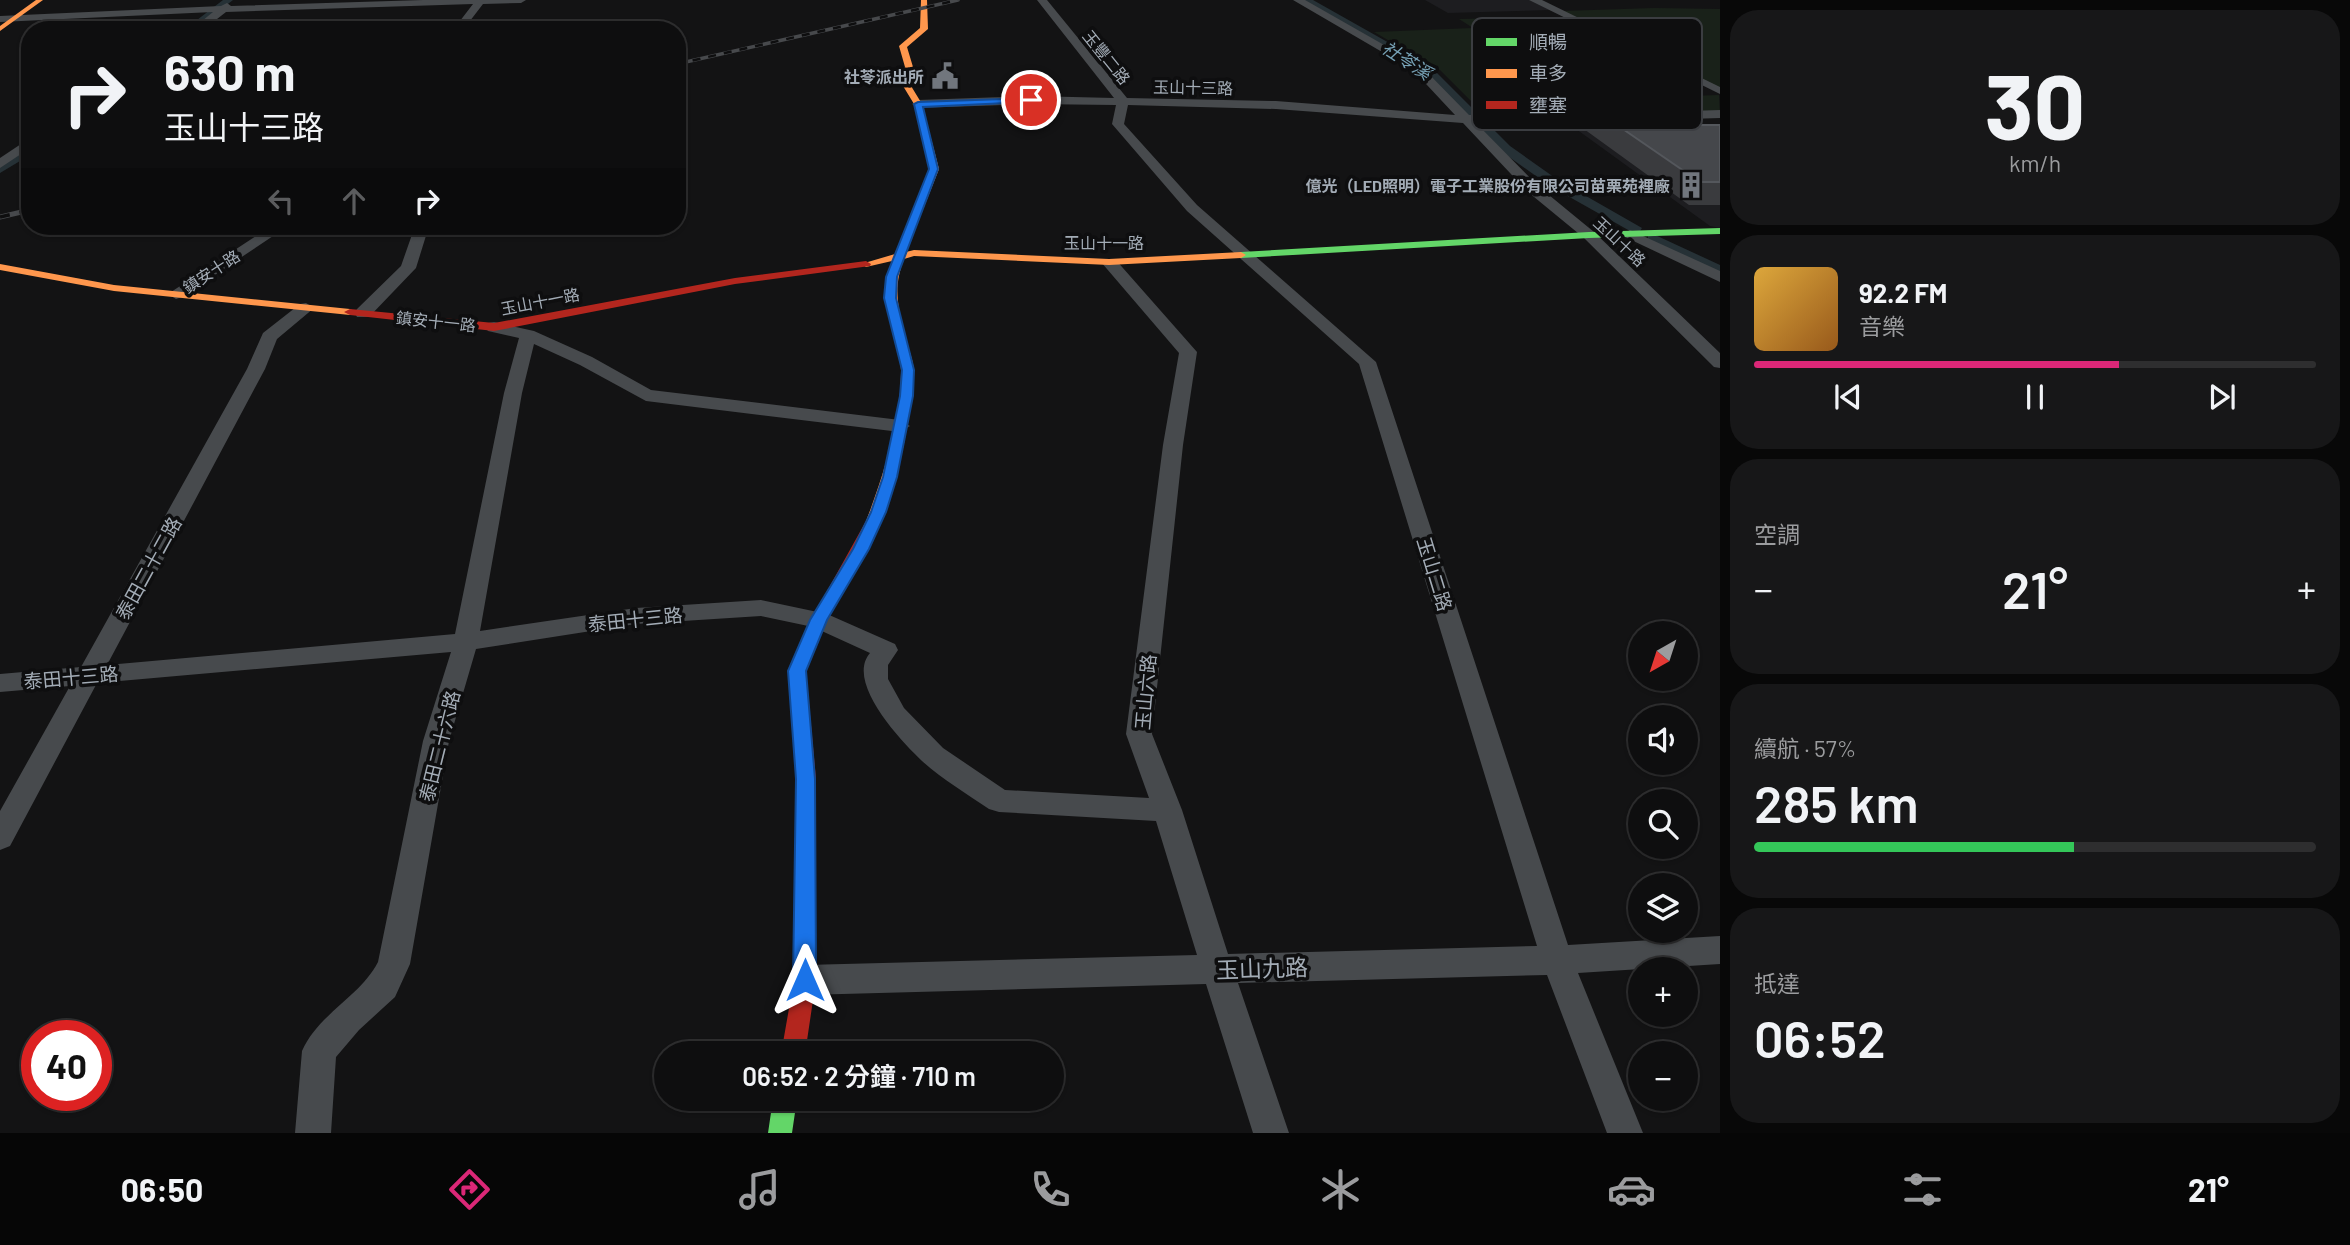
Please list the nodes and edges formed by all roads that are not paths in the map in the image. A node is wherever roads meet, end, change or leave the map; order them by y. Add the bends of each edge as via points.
1 (40, 0) edge
2 (146, 0) edge
3 (235, 0) edge
4 (522, 0) edge
5 (924, 0) edge
6 (1042, 0) edge
7 (1298, 0) edge
8 (1314, 0) edge
9 (1534, 0) edge
10 (480, 1) edge
11 (219, 7) edge
12 (134, 13) junction
13 (1571, 18) edge
14 (6, 19) edge
15 (196, 21) edge
16 (205, 21) edge
17 (465, 21) edge
18 (0, 29) edge
19 (1702, 82) edge
20 (1720, 91) edge
21 (1123, 101) junction
22 (918, 104) junction
23 (1720, 114) edge
24 (1702, 115) edge
25 (1472, 118) edge
26 (1472, 118) edge
27 (1472, 119) edge
28 (1482, 130) edge
29 (21, 149) edge
30 (21, 160) edge
31 (0, 164) edge
32 (0, 173) edge
33 (1720, 231) edge
34 (1630, 234) junction
35 (267, 235) edge
36 (419, 235) edge
37 (1589, 235) junction
38 (1242, 253) junction
39 (898, 255) junction
40 (1109, 262) junction
41 (0, 267) edge
42 (1720, 277) edge
43 (176, 294) junction
44 (306, 308) junction
45 (363, 313) junction
46 (494, 327) junction
47 (528, 335) junction
48 (1720, 363) edge
49 (900, 426) junction
50 (819, 620) junction
51 (466, 642) junction
52 (89, 676) junction
53 (0, 683) edge
54 (1168, 810) junction
55 (0, 838) edge
56 (1720, 950) edge
57 (1557, 960) junction
58 (1219, 969) junction
59 (805, 980) junction
60 (795, 1041) edge
61 (783, 1111) edge
62 (313, 1133) edge
63 (780, 1133) edge
64 (1271, 1133) edge
65 (1625, 1133) edge

1 - 14 street
2 - 12 street
3 - 11 street
4 - 10 street
5 - 22 street via 924,29 903,46 909,67 904,81
6 - 21 street, 玉豐二路
7 - 25 street via 1418,68
8 - 26 street via 1436,70
9 - 13 street
10 - 11 street
10 - 17 street
11 - 12 street
11 - 15 street
11 - 16 street
12 - 14 street
14 - 18 street
19 - 20 street
21 - 22 street, 玉山十三路
21 - 27 street, 玉山十三路 via 1276,105
21 - 38 street, 玉山二路 via 1118,124 1192,208
22 - 39 street via 934,169
23 - 24 street
28 - 37 street, 玉山十路 via 1532,189
29 - 31 street
30 - 32 street
33 - 34 street, 玉山十一路
34 - 37 street, 玉山十一路
34 - 42 street
35 - 43 street, 鎮安十路
36 - 45 street via 408,268
37 - 38 street, 玉山十一路
37 - 48 street, 玉山十路
38 - 40 street, 玉山十一路
38 - 57 street, 玉山二路 via 1367,362
39 - 40 street, 玉山十一路
39 - 46 street, 玉山十一路
39 - 49 street via 890,298 908,370
40 - 54 street, 玉山六路 via 1188,352 1139,734
41 - 43 street, 鎮安十一路
43 - 44 street, 鎮安十一路
44 - 45 street, 鎮安十一路
44 - 52 street, 泰田二十二路 via 268,337 256,369
45 - 46 street, 鎮安十一路
46 - 47 street, 鎮安十一路
47 - 49 street, 鎮安十一路 via 646,395
47 - 51 street, 泰田二十六路
49 - 50 street via 879,512
50 - 51 street, 泰田十三路 via 761,608 692,612
50 - 54 street, 泰田十三路 via 886,650 876,663 875,679 895,715 933,755 999,801
50 - 59 street via 797,671 806,779
51 - 52 street, 泰田十三路
51 - 62 street, 泰田二十六路 via 436,741 394,964 383,986 319,1051
52 - 53 street, 泰田十三路
52 - 55 street, 泰田二十二路
54 - 58 street, 玉山六路
56 - 57 street, 玉山九路
57 - 58 street, 玉山九路
57 - 65 street, 玉山二路
58 - 59 street, 玉山九路
58 - 64 street, 玉山六路
59 - 60 street
61 - 63 street

